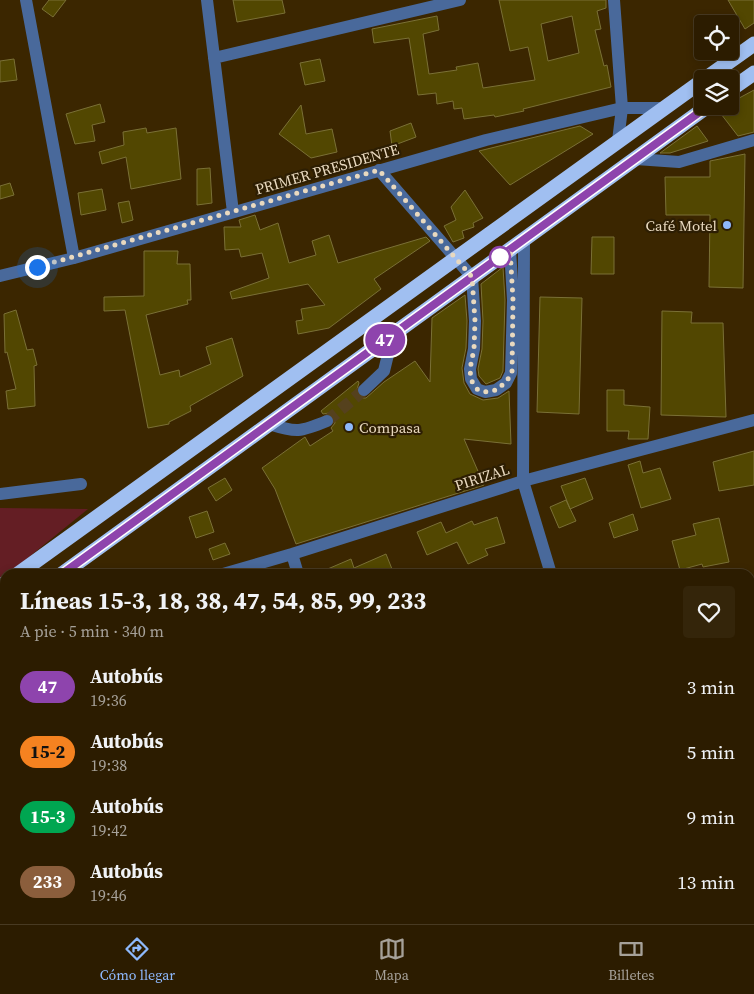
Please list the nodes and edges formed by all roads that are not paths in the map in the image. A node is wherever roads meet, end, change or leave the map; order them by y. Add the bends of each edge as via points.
1 (26, 0) edge
2 (207, 0) edge
3 (460, 0) edge
4 (614, 0) edge
5 (754, 44) edge
6 (214, 58) junction
7 (718, 70) edge
8 (754, 73) edge
9 (739, 84) edge
10 (694, 87) edge
11 (622, 108) junction
12 (665, 108) junction
13 (696, 115) edge
14 (754, 140) edge
15 (618, 141) junction
16 (636, 159) junction
17 (379, 170) junction
18 (233, 212) junction
19 (524, 239) junction
20 (510, 249) junction
21 (74, 258) junction
22 (456, 258) junction
23 (0, 276) edge
24 (472, 277) junction
25 (393, 334) junction
26 (364, 390) tunnel mouth
27 (239, 414) junction
28 (754, 420) edge
29 (328, 421) tunnel mouth
30 (269, 424) junction
31 (254, 435) junction
32 (523, 481) junction
33 (81, 484) dead end
34 (0, 494) edge
35 (292, 554) junction
36 (25, 569) edge
37 (69, 569) edge
38 (240, 569) edge
39 (296, 569) edge
40 (549, 569) edge

1 - 21 street
2 - 6 street
3 - 6 street
4 - 11 street
5 - 7 highway
6 - 18 street
8 - 9 highway
10 - 12 highway
11 - 12 street, PRIMER PRESIDENTE
11 - 15 street
11 - 17 street, PRIMER PRESIDENTE via 486,140
12 - 15 highway
13 - 16 highway
14 - 16 street via 679,162
15 - 22 highway
16 - 19 highway
17 - 18 street, PRIMER PRESIDENTE
17 - 22 street
18 - 21 street, PRIMER PRESIDENTE
19 - 20 highway
19 - 32 street
20 - 24 highway
20 - 24 street via 512,373 496,390 485,392 477,389 471,380 475,321
21 - 23 street, PRIMER PRESIDENTE
22 - 24 street
22 - 27 highway
24 - 25 highway
25 - 26 street via 384,371
25 - 30 highway
27 - 31 highway
27 - 36 highway
28 - 32 street, PIRIZAL
29 - 30 street via 293,432
30 - 31 highway
31 - 37 highway
32 - 35 street, PIRIZAL
32 - 40 street
33 - 34 street
35 - 38 street, PIRIZAL
35 - 39 street

